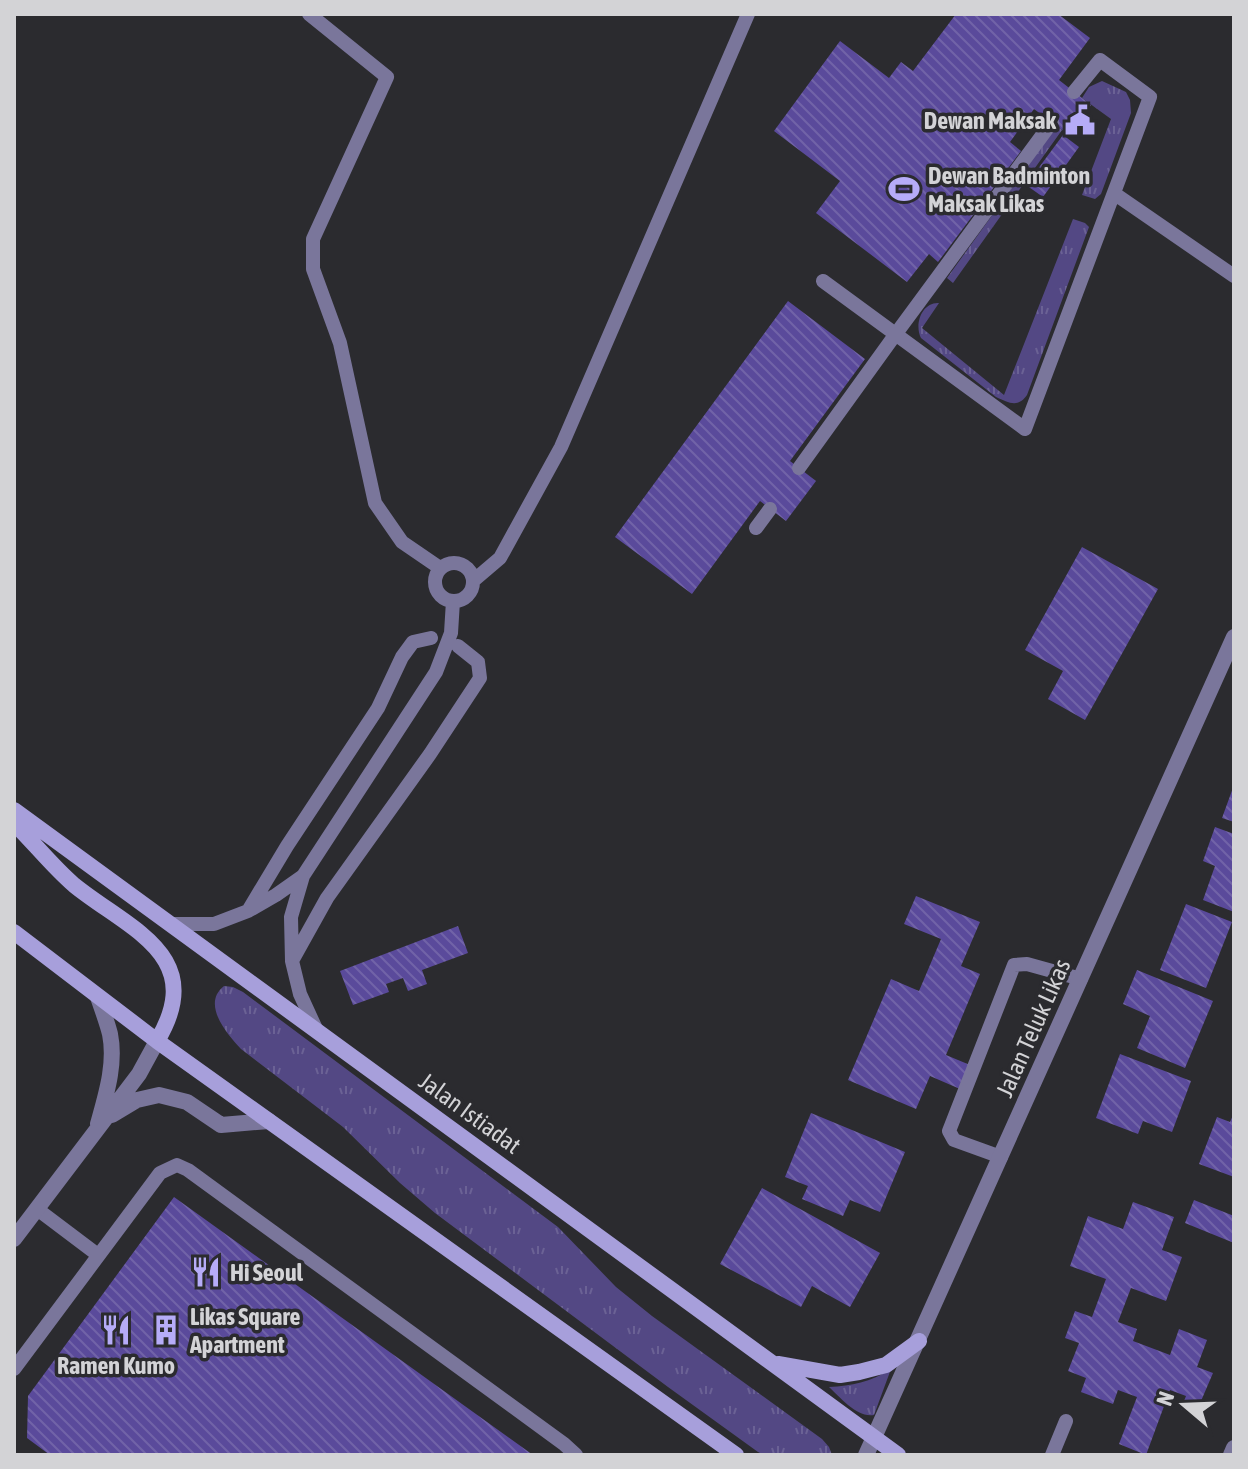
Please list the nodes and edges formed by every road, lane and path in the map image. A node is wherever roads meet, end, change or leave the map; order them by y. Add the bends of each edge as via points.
1 (309, 14) edge
2 (748, 14) edge
3 (1074, 92) dead end
4 (1052, 122) dead end
5 (1115, 194) junction
6 (1234, 276) edge
7 (823, 281) dead end
8 (895, 335) junction
9 (799, 468) dead end
10 (770, 509) dead end
11 (756, 528) dead end
12 (440, 568) junction
13 (473, 581) junction
14 (453, 601) junction
15 (1234, 637) edge
16 (431, 638) dead end
17 (458, 646) dead end
18 (14, 810) edge
19 (14, 823) edge
20 (303, 876) junction
21 (248, 911) junction
22 (170, 924) junction
23 (14, 932) edge
24 (292, 961) junction
25 (1081, 979) junction
26 (98, 997) junction
27 (317, 1031) junction
28 (157, 1041) junction
29 (106, 1119) junction
30 (269, 1121) junction
31 (95, 1133) junction
32 (1001, 1157) junction
33 (37, 1209) junction
34 (14, 1239) edge
35 (98, 1255) junction
36 (919, 1341) junction
37 (772, 1363) junction
38 (14, 1369) edge
39 (1066, 1421) dead end
40 (874, 1438) junction
41 (1234, 1448) edge
42 (576, 1455) edge
43 (736, 1455) edge
44 (866, 1455) edge
45 (898, 1455) edge
46 (1052, 1455) edge
47 (1231, 1455) edge

1 - 12 lane via 387,77 313,239 313,269 340,343 375,503 402,542
2 - 13 lane via 561,447 500,558
3 - 5 lane via 1100,60 1150,97
4 - 8 lane
5 - 6 lane
5 - 8 lane via 1025,429
7 - 8 lane
8 - 9 lane
10 - 11 lane
12 - 13 lane via 463,565
12 - 14 lane via 437,592
13 - 14 lane via 470,593
14 - 20 lane via 451,633 436,672
15 - 25 street, Jalan Teluk Likas
16 - 21 lane via 413,642 402,657 378,708
17 - 24 lane via 478,662 480,678 327,898
18 - 22 main road, Jalan Istiadat
19 - 28 main road via 73,885 158,949 174,984 171,1011
20 - 21 lane
20 - 24 lane via 291,917
21 - 22 lane via 214,924
22 - 27 main road, Jalan Istiadat
23 - 26 main road
24 - 27 lane
25 - 32 street, Jalan Teluk Likas
25 - 32 lane via 1014,965 949,1131 954,1140
26 - 28 main road
26 - 31 street via 111,1036 112,1063
27 - 37 main road, Jalan Istiadat
28 - 29 street
28 - 30 main road
29 - 30 street via 137,1100 159,1095 187,1102 221,1125
29 - 31 street
30 - 43 main road
31 - 33 street
32 - 36 street, Jalan Teluk Likas
33 - 34 street
33 - 35 lane
35 - 38 lane
35 - 42 lane via 160,1173 177,1165
36 - 37 main road via 886,1365 840,1375
36 - 40 street, Jalan Teluk Likas
37 - 40 main road, Jalan Istiadat
39 - 46 lane
40 - 44 street, Jalan Teluk Likas
40 - 45 main road, Jalan Istiadat
41 - 47 street

